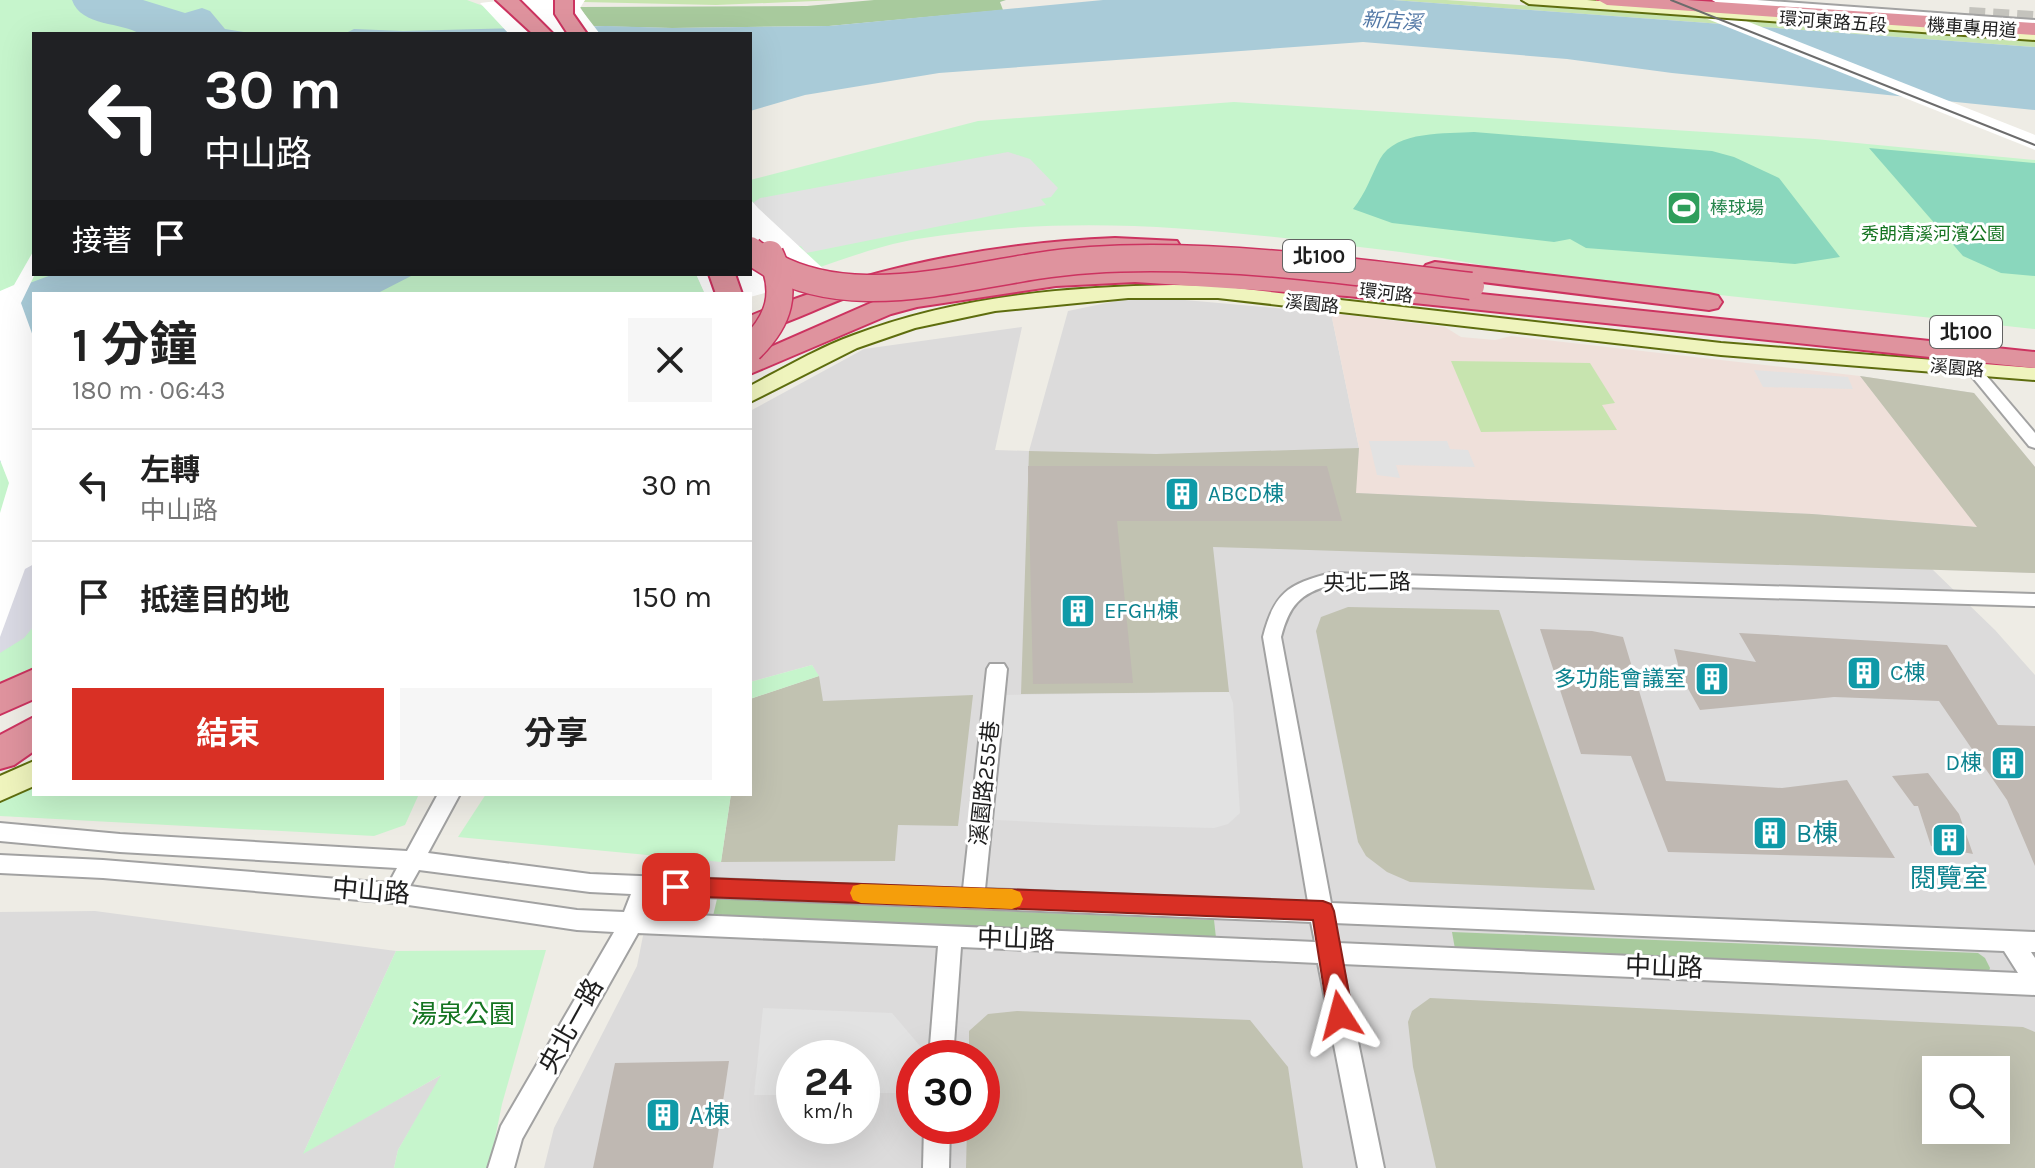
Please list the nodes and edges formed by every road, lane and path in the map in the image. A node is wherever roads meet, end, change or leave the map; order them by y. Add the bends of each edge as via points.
1 (505, 0) edge
2 (527, 0) edge
3 (564, 0) edge
4 (1529, 0) edge
5 (1607, 0) edge
6 (1673, 0) edge
7 (1717, 0) edge
8 (1762, 0) edge
9 (1579, 2) edge
10 (1969, 15) tunnel mouth
11 (2035, 29) edge
12 (530, 32) edge
13 (542, 32) edge
14 (561, 32) edge
15 (576, 32) edge
16 (752, 231) edge
17 (752, 251) edge
18 (752, 265) edge
19 (1470, 289) junction
20 (752, 325) edge
21 (1897, 325) junction
22 (1819, 336) junction
23 (2035, 339) edge
24 (752, 347) edge
25 (2035, 360) edge
26 (752, 365) edge
27 (1974, 370) junction
28 (2035, 374) edge
29 (752, 394) edge
30 (2035, 443) edge
31 (2035, 600) edge
32 (997, 669) dead end
33 (32, 684) edge
34 (32, 699) edge
35 (0, 700) edge
36 (32, 712) edge
37 (0, 715) edge
38 (0, 728) edge
39 (32, 733) edge
40 (32, 740) edge
41 (0, 754) edge
42 (32, 774) edge
43 (0, 789) edge
44 (448, 796) edge
45 (0, 832) edge
46 (412, 860) junction
47 (0, 864) edge
48 (646, 886) junction
49 (395, 893) junction
50 (973, 897) junction
51 (1323, 911) junction
52 (631, 923) junction
53 (950, 936) junction
54 (2010, 941) junction
55 (2035, 942) edge
56 (1331, 953) junction
57 (2035, 981) edge
58 (942, 1040) edge
59 (937, 1144) edge
60 (501, 1168) edge
61 (936, 1168) edge
62 (1371, 1168) edge

1 - 13 highway
2 - 12 highway via 523,16
2 - 14 highway
3 - 15 highway via 564,16
4 - 9 street, 環河東路五段
5 - 11 highway
6 - 11 highway
7 - 11 street, 機車專用道
8 - 10 street, 環河東路五段
9 - 11 street, 環河東路五段
16 - 24 highway, bridge via 778,269 783,291 771,325
17 - 19 highway, bridge via 792,275 846,286 1147,257 1275,264
18 - 19 highway, bridge via 793,284 849,294 923,290 1102,265 1175,264
19 - 21 highway
19 - 22 highway
20 - 21 highway, 環河路 / 北100 via 896,274 998,255 1114,245 1270,251
21 - 23 highway, 環河路 / 北100
22 - 25 highway, 環河路 / 北100
22 - 26 highway, 環河路 / 北100 via 1347,288 1135,274 1056,278 915,299 882,308
27 - 28 street, 溪園路
27 - 29 street, 溪園路 via 1721,349 1218,292 1107,291 989,305 865,338
27 - 30 street
31 - 51 street, 央北二路 via 1331,579 1305,585 1286,598 1272,637
32 - 50 street, 溪園路255巷
33 - 35 highway
34 - 37 highway
36 - 38 highway
39 - 41 highway
40 - 41 highway
42 - 43 street
44 - 46 street
45 - 46 street, 中山路
46 - 48 street, 中山路
46 - 49 street
47 - 49 street, 中山路
48 - 50 street, 中山路
48 - 52 street, 央北一路
49 - 52 street, 中山路
50 - 51 street, 中山路
51 - 54 street, 中山路
51 - 56 street, 央北二路
52 - 53 street, 中山路
52 - 60 street, 央北一路 via 510,1135
53 - 56 street, 中山路
53 - 58 street
54 - 55 street, 中山路
54 - 57 street
56 - 57 street, 中山路
56 - 62 street, 央北二路
59 - 61 street

